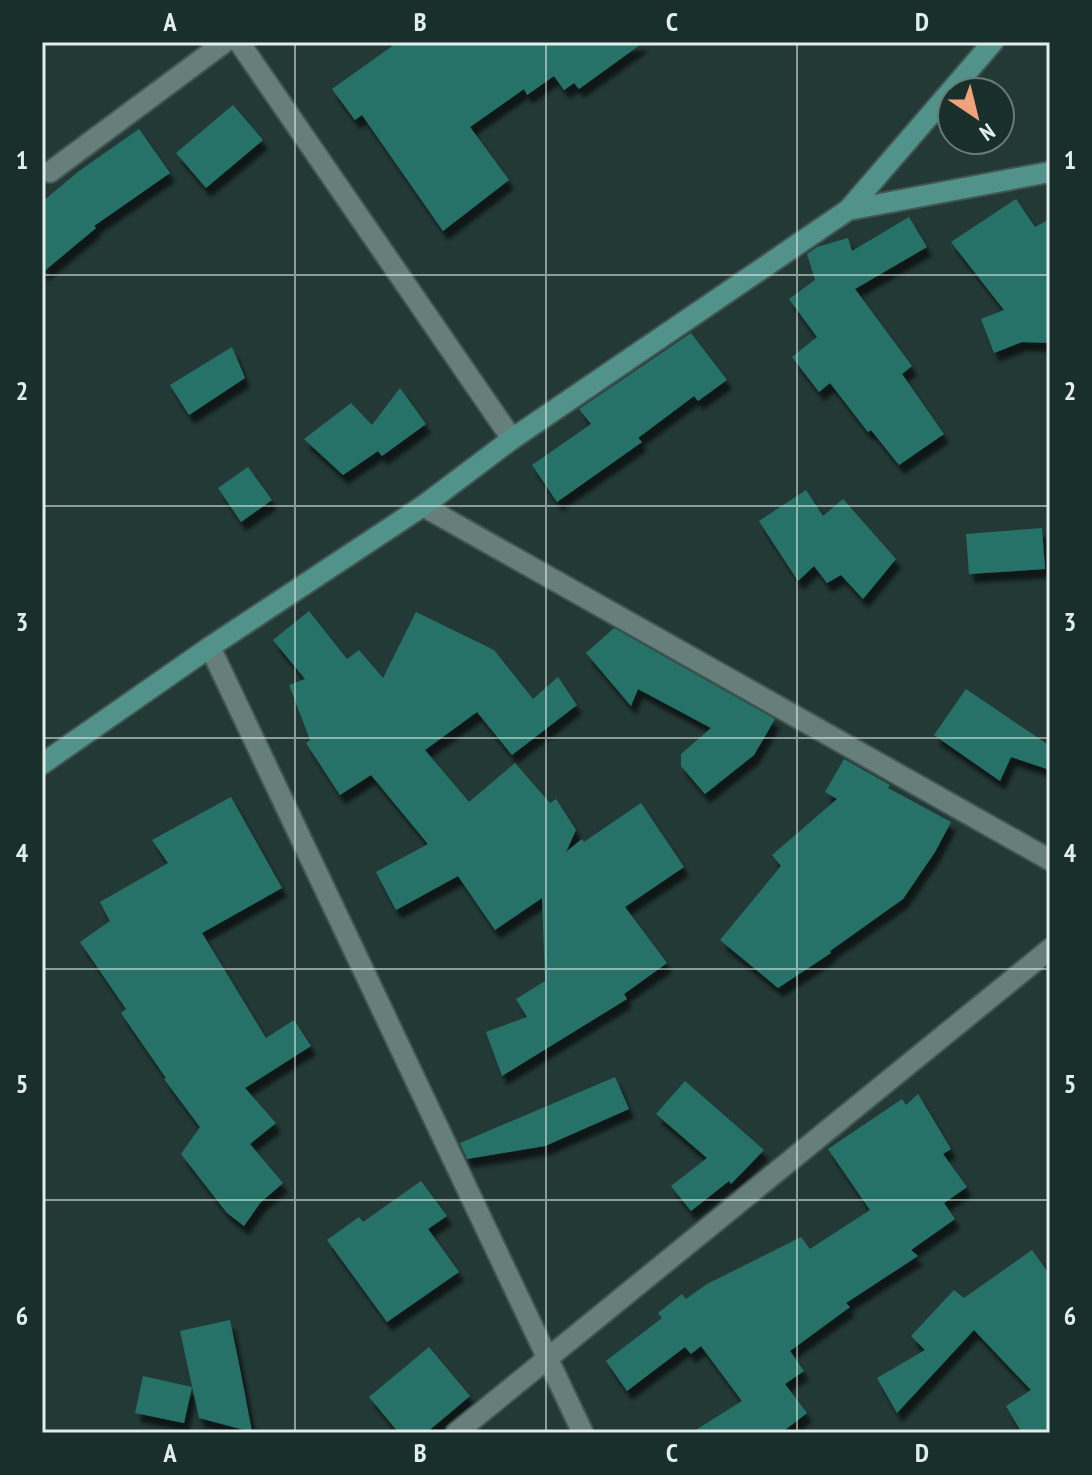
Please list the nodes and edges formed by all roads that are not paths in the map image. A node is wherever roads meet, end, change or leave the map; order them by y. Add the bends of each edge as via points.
1 (225, 42) edge
2 (239, 42) edge
3 (993, 42) edge
4 (50, 172) dead end
5 (1050, 172) edge
6 (848, 210) junction
7 (512, 439) junction
8 (423, 506) junction
9 (210, 647) junction
10 (42, 764) edge
11 (1050, 860) edge
12 (1050, 949) edge
13 (548, 1358) junction
14 (456, 1433) edge
15 (583, 1433) edge

1 - 4 street
2 - 7 street
3 - 6 main road
5 - 6 main road
6 - 7 main road
7 - 8 main road
8 - 9 main road
8 - 11 street
9 - 10 main road
9 - 13 street
12 - 13 street
13 - 14 street
13 - 15 street

